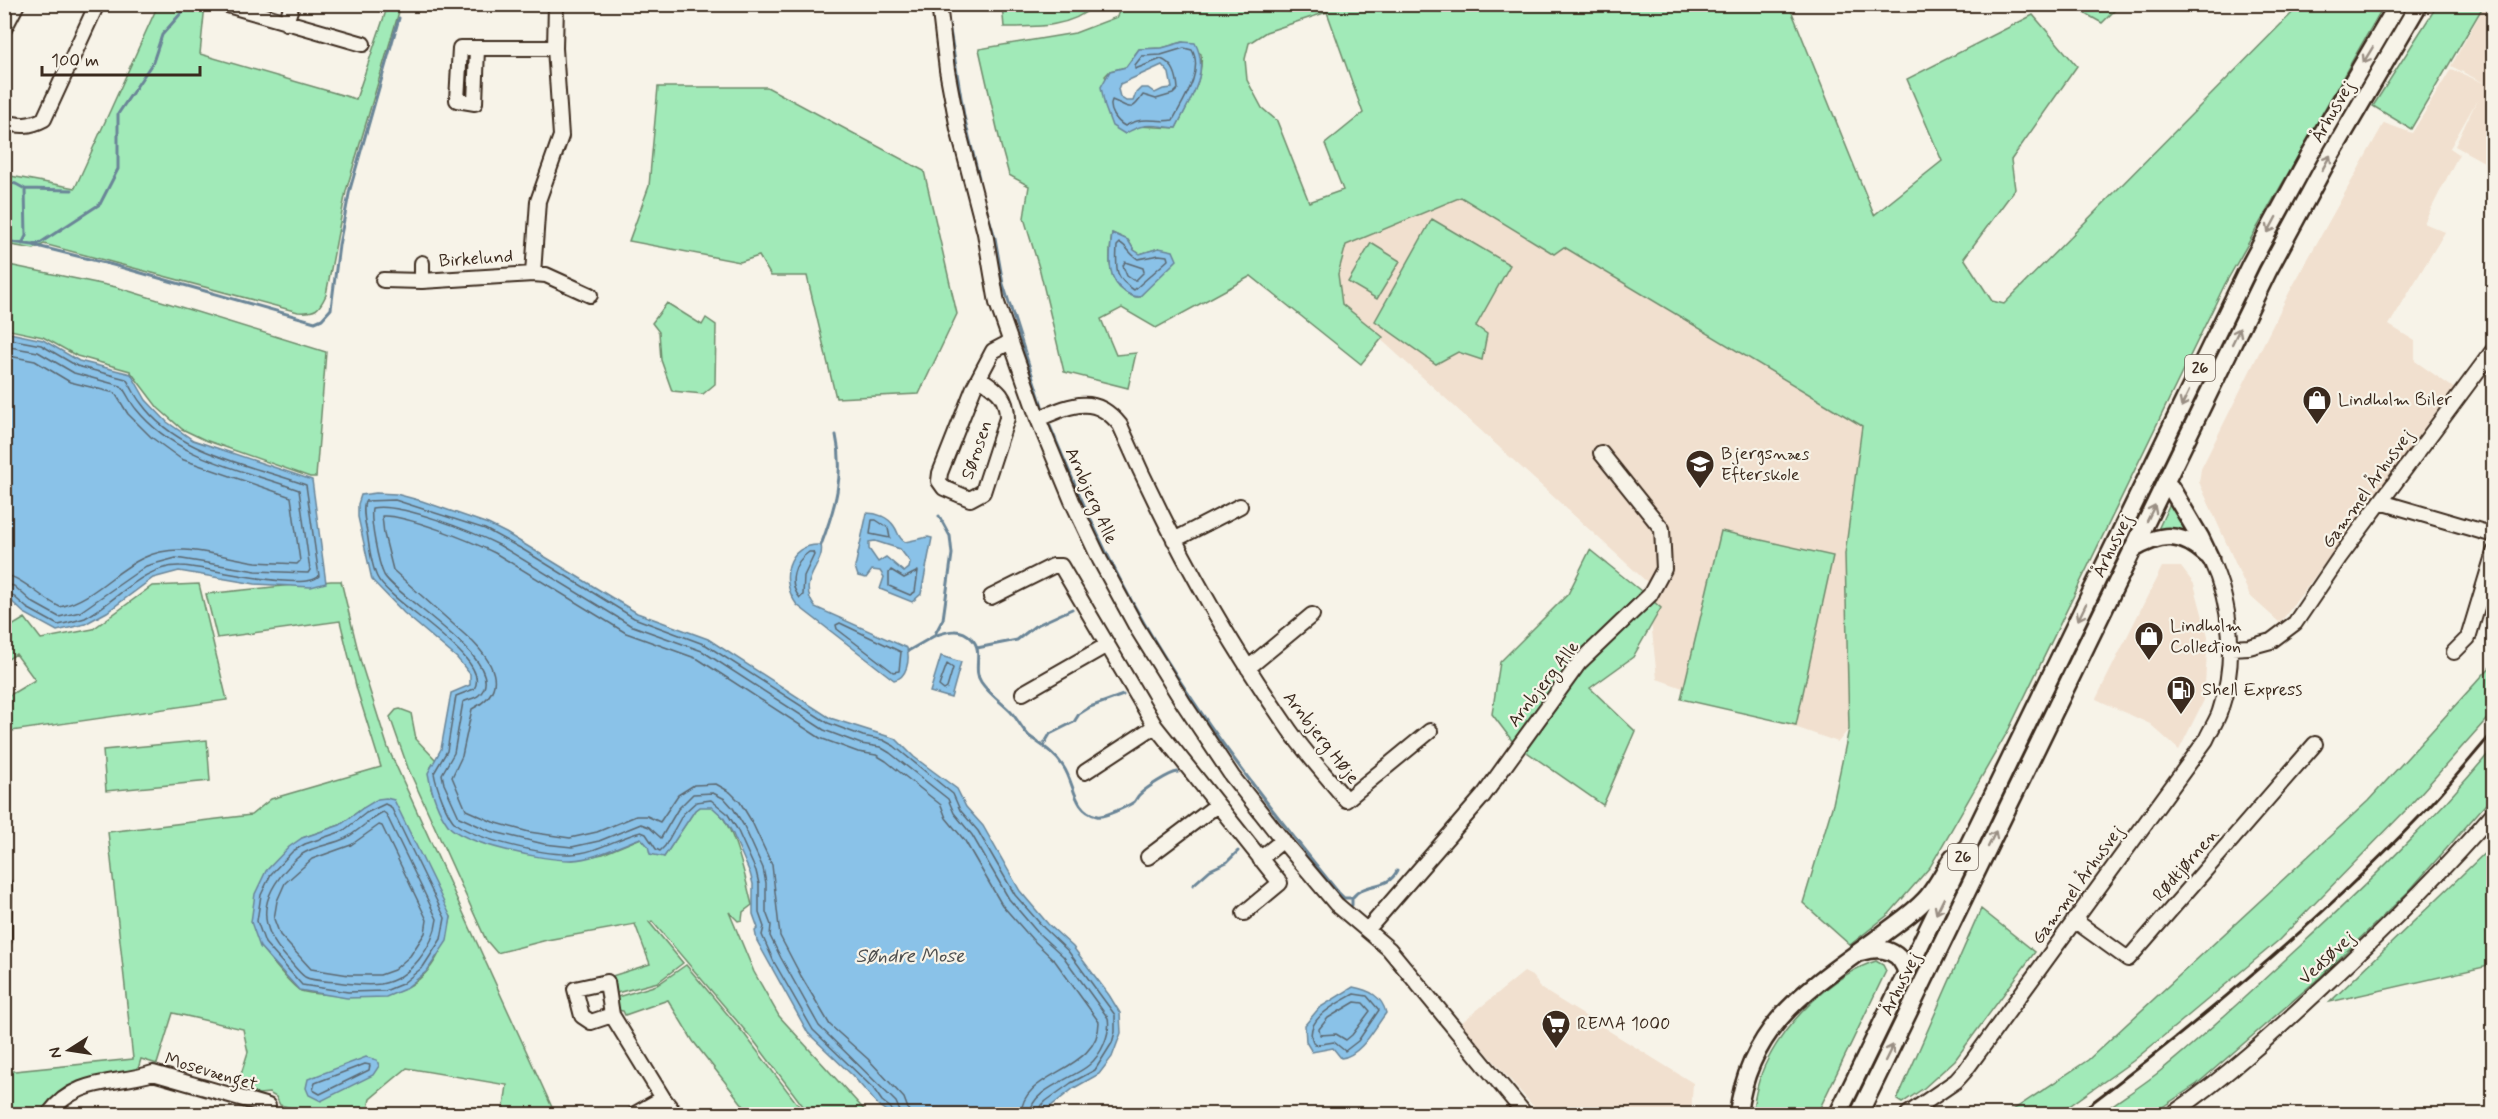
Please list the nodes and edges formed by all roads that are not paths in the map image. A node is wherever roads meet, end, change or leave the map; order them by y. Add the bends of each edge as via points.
1 (17, 4) edge
2 (97, 4) edge
3 (224, 4) edge
4 (292, 4) edge
5 (556, 4) edge
6 (939, 4) edge
7 (2398, 4) edge
8 (2419, 4) edge
9 (286, 23) junction
10 (4, 29) edge
11 (363, 44) dead end
12 (477, 48) dead end
13 (555, 48) junction
14 (4, 122) edge
15 (422, 263) dead end
16 (533, 274) junction
17 (383, 280) dead end
18 (422, 281) junction
19 (590, 295) dead end
20 (1010, 342) junction
21 (2493, 352) edge
22 (981, 378) junction
23 (1038, 419) junction
24 (1601, 453) dead end
25 (2165, 483) junction
26 (2382, 502) junction
27 (1240, 506) dead end
28 (2493, 535) edge
29 (1174, 540) junction
30 (2132, 550) junction
31 (2493, 552) edge
32 (2210, 558) junction
33 (991, 597) dead end
34 (1312, 615) dead end
35 (1107, 645) junction
36 (2230, 648) junction
37 (2454, 652) dead end
38 (1248, 668) junction
39 (1023, 693) dead end
40 (1155, 726) junction
41 (1430, 731) dead end
42 (2020, 740) junction
43 (2315, 744) dead end
44 (1085, 772) dead end
45 (1216, 805) junction
46 (2493, 812) edge
47 (1282, 840) junction
48 (1148, 857) dead end
49 (1260, 859) junction
50 (4, 885) edge
51 (1244, 913) dead end
52 (2074, 921) junction
53 (1368, 929) junction
54 (4, 940) edge
55 (1858, 953) junction
56 (1907, 974) junction
57 (612, 1016) dead end
58 (663, 1098) junction
59 (268, 1106) dead end
60 (1861, 1110) edge
61 (49, 1114) edge
62 (635, 1114) edge
63 (675, 1114) edge
64 (1525, 1114) edge
65 (1738, 1114) edge
66 (1839, 1114) edge
67 (1908, 1114) edge
68 (2172, 1114) edge

1 - 10 street
2 - 14 street via 44,119 24,126
3 - 9 street
4 - 9 street
5 - 13 street, Birkelund
6 - 20 street, Arnbjerg Alle via 958,129 986,233 997,303
7 -> 42 main road, Århusvej / 26 via 2251,263
25 -> 8 main road, Århusvej / 26 via 2295,219
9 - 11 street
12 - 13 street
13 - 16 street, Birkelund via 561,136 538,201
15 - 18 street, Birkelund
16 - 18 street, Birkelund
16 - 19 street, Birkelund via 546,275
17 - 18 street, Birkelund
20 - 22 street, Sørosen via 993,351
20 - 23 street, Arnbjerg Alle
21 - 26 street, Gammel Århusvej
22 - 22 street, Sørosen via 974,387 939,481 944,488 970,499 983,492 1008,418 1004,395
23 - 29 street, Arnbjerg Høje via 1077,405 1099,406 1110,412 1120,425
23 - 47 street, Arnbjerg Alle via 1072,501 1137,628 1232,776
24 - 53 street, Arnbjerg Alle via 1662,529 1664,568 1650,595 1579,663 1482,796
30 -> 25 main road, Århusvej / 26
25 - 32 main road
26 - 28 street
26 - 36 street, Gammel Århusvej via 2291,627 2271,641
27 - 29 street
29 - 38 street, Arnbjerg Høje
30 - 32 main road via 2151,540 2175,537 2189,541
60 -> 30 main road, Århusvej / 26
31 - 37 street via 2468,638
32 - 36 street, Gammel Århusvej via 2226,604
33 - 35 street via 1053,566 1061,566
34 - 38 street
35 - 39 street
35 - 40 street
36 - 52 street, Gammel Århusvej via 2220,711 2206,740
38 - 41 street, Arnbjerg Høje via 1287,728 1347,800
40 - 44 street
40 - 45 street
42 - 55 main road via 1934,888 1914,911
42 -> 56 main road, Århusvej / 26
43 - 52 street, Rødtjørnen via 2128,960
45 - 48 street
45 - 49 street
46 - 68 street, Vedsøvej via 2398,916 2293,1015 2198,1097
47 - 49 street
47 - 53 street, Arnbjerg Alle via 1336,904
49 - 51 street via 1280,883
50 - 54 street
52 - 67 street, Gammel Århusvej via 1965,1071
53 - 64 street, Arnbjerg Alle via 1389,949
55 - 56 main road via 1888,950 1901,959
55 - 65 main road via 1799,997 1770,1030 1754,1055
56 - 66 main road, Århusvej / 26
57 - 58 street
58 - 62 street
58 - 63 street
59 - 61 street, Mosevænget via 153,1073 93,1084 72,1094

